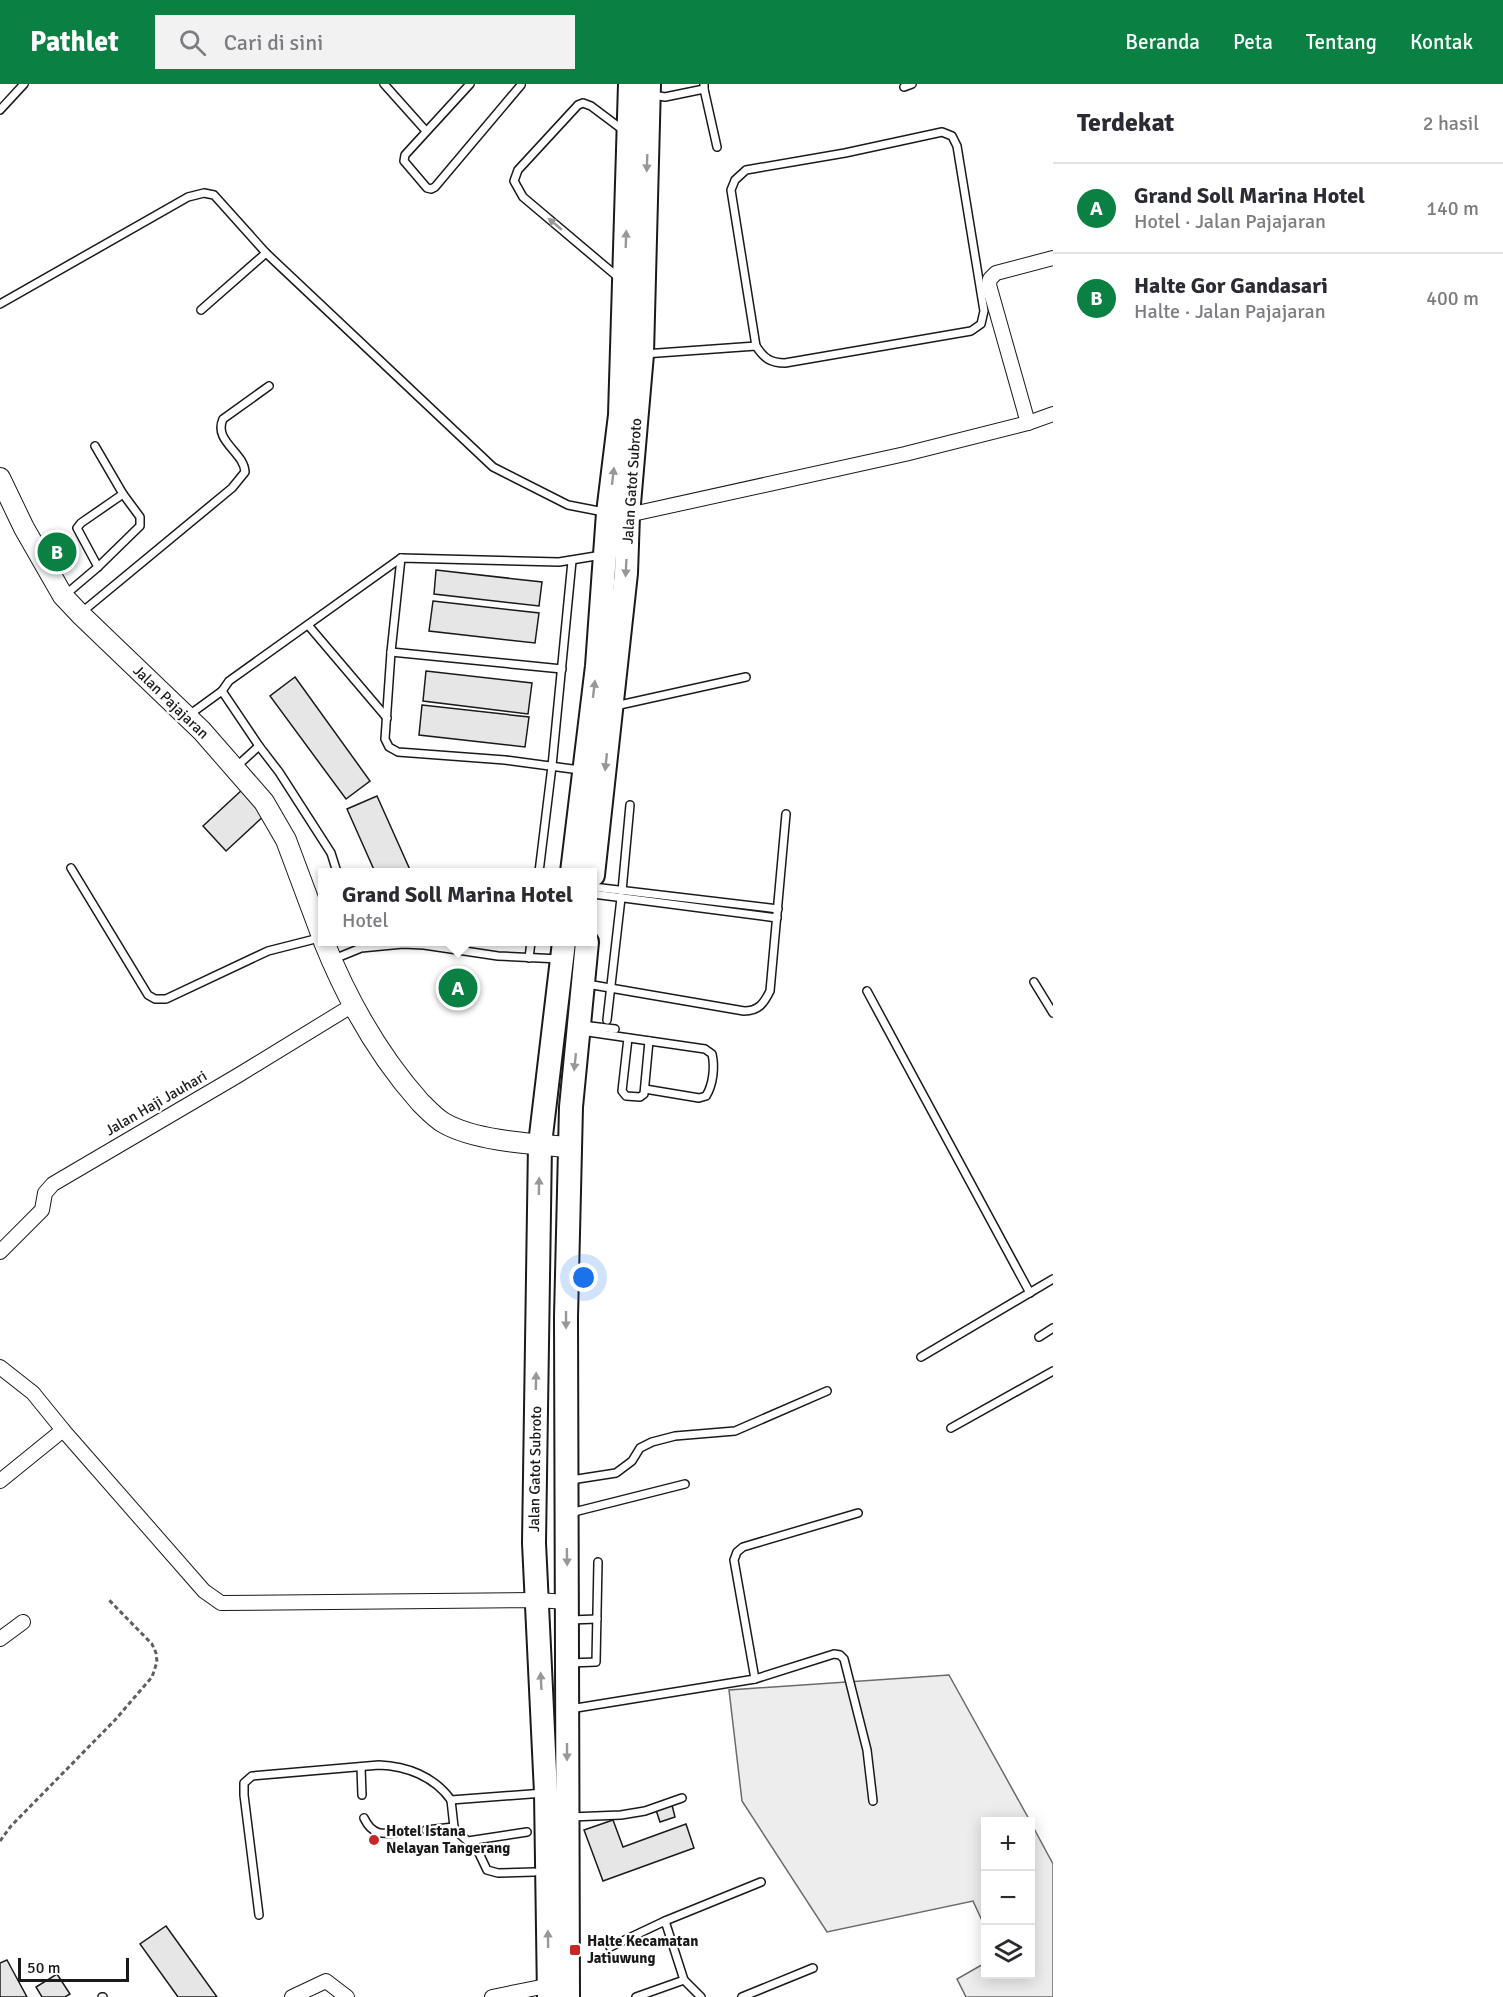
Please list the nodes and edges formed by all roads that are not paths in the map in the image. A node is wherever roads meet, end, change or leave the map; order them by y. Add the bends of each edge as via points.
1 (24, 84) edge
2 (384, 84) edge
3 (470, 84) edge
4 (912, 84) edge
5 (521, 85) edge
6 (704, 87) edge
7 (904, 87) dead end
8 (635, 88) edge
9 (0, 110) edge
10 (426, 131) junction
11 (639, 135) junction
12 (717, 147) dead end
13 (266, 253) junction
14 (1053, 258) edge
15 (634, 283) junction
16 (0, 303) edge
17 (201, 310) dead end
18 (756, 346) junction
19 (642, 354) junction
20 (269, 386) dead end
21 (1053, 414) edge
22 (1028, 423) junction
23 (95, 446) dead end
24 (0, 478) edge
25 (123, 494) junction
26 (618, 514) junction
27 (606, 555) junction
28 (401, 558) junction
29 (572, 561) junction
30 (98, 567) junction
31 (63, 596) junction
32 (80, 614) junction
33 (308, 625) junction
34 (391, 652) junction
35 (562, 669) junction
36 (746, 676) dead end
37 (222, 691) junction
38 (612, 707) junction
39 (187, 717) junction
40 (387, 718) junction
41 (259, 746) junction
42 (552, 766) junction
43 (235, 768) junction
44 (585, 771) junction
45 (630, 805) dead end
46 (786, 814) dead end
47 (71, 868) dead end
48 (336, 868) edge
49 (540, 868) edge
50 (573, 868) edge
51 (594, 868) edge
52 (597, 888) edge
53 (597, 894) edge
54 (622, 894) junction
55 (778, 909) junction
56 (777, 918) junction
57 (318, 926) edge
58 (318, 940) edge
59 (326, 946) edge
60 (358, 946) edge
61 (430, 946) edge
62 (530, 946) edge
63 (587, 946) edge
64 (563, 950) edge
65 (529, 958) junction
66 (332, 960) junction
67 (1034, 982) dead end
68 (583, 984) junction
69 (611, 988) junction
70 (867, 991) dead end
71 (353, 1005) junction
72 (1053, 1013) edge
73 (608, 1020) dead end
74 (579, 1027) junction
75 (615, 1029) dead end
76 (628, 1038) junction
77 (649, 1041) junction
78 (645, 1089) junction
79 (540, 1144) junction
80 (569, 1148) junction
81 (0, 1252) edge
82 (1053, 1279) edge
83 (1030, 1293) junction
84 (1053, 1328) edge
85 (1039, 1337) dead end
86 (921, 1357) dead end
87 (0, 1368) edge
88 (1053, 1371) edge
89 (827, 1391) dead end
90 (951, 1428) dead end
91 (63, 1430) junction
92 (567, 1480) junction
93 (0, 1481) edge
94 (685, 1484) dead end
95 (567, 1513) junction
96 (858, 1514) dead end
97 (598, 1562) dead end
98 (536, 1600) junction
99 (568, 1611) junction
100 (597, 1618) junction
101 (23, 1622) dead end
102 (0, 1639) edge
103 (568, 1663) junction
104 (755, 1679) junction
105 (567, 1710) junction
106 (361, 1767) junction
107 (546, 1792) junction
108 (362, 1795) dead end
109 (682, 1798) dead end
110 (451, 1800) junction
111 (873, 1801) dead end
112 (567, 1817) junction
113 (364, 1818) dead end
114 (454, 1827) junction
115 (426, 1830) dead end
116 (402, 1832) dead end
117 (527, 1832) dead end
118 (468, 1841) junction
119 (534, 1872) dead end
120 (761, 1882) dead end
121 (259, 1915) dead end
122 (665, 1921) junction
123 (610, 1947) dead end
124 (813, 1968) dead end
125 (684, 1980) junction
126 (558, 1991) edge
127 (292, 1997) edge
128 (347, 1997) edge
129 (492, 1997) edge
130 (636, 1997) edge
131 (700, 1997) edge
132 (742, 1997) edge

1 - 9 lane
2 - 10 lane
3 - 10 lane
4 - 7 lane
5 - 10 lane via 431,189 404,158
6 - 8 lane via 665,97
6 - 12 lane
8 - 11 highway, Jalan Gatot Subroto
11 - 15 highway, Jalan Gatot Subroto
15 -> 11 lane via 523,197 514,181 518,170 583,103
13 - 16 lane via 214,195 196,194
13 - 17 lane
13 - 26 lane via 493,467 568,505
14 - 22 street via 1000,272 989,282
15 - 19 highway, Jalan Gatot Subroto
26 -> 15 highway, Jalan Gatot Subroto via 620,415
18 - 18 lane via 768,360 785,363 971,331 981,324 984,311 957,146 952,136 942,132 740,174 731,190
18 - 19 lane
19 - 26 highway, Jalan Gatot Subroto
20 - 32 lane via 223,419 220,427 245,466 242,477
21 - 22 street
22 - 26 street via 906,454
23 - 25 lane
24 - 31 main road, Jalan Pajajaran
25 - 30 lane via 140,516 140,526
25 - 30 lane via 77,528
26 - 27 highway, Jalan Gatot Subroto
26 -> 38 highway, Jalan Gatot Subroto via 626,573
27 - 29 lane
44 -> 27 highway, Jalan Gatot Subroto
28 - 29 lane
28 - 33 lane
28 - 34 lane
29 - 35 lane
30 - 31 lane
31 - 32 main road, Jalan Pajajaran
32 - 39 main road, Jalan Pajajaran
33 - 37 lane via 229,681
33 - 40 lane
34 - 35 lane
34 - 40 lane
35 - 42 lane
36 - 38 lane
37 - 39 lane
37 - 41 lane
38 -> 51 highway, Jalan Gatot Subroto
39 - 43 main road, Jalan Pajajaran
40 - 42 lane via 385,739 398,752
41 - 43 lane
41 - 48 lane via 331,853
42 - 44 lane
42 - 49 lane
43 - 57 main road, Jalan Pajajaran via 264,802 286,840
44 - 50 highway, Jalan Gatot Subroto
45 - 54 lane
46 - 55 lane
47 - 58 lane via 148,995 155,999 166,999 268,951
52 - 54 lane
53 - 54 lane
54 - 55 lane
54 - 56 lane
54 - 69 lane
55 - 56 lane
56 - 69 lane via 770,991 760,1007 752,1011
59 - 66 main road, Jalan Pajajaran
60 - 66 lane
61 - 65 lane
62 - 65 lane
63 - 68 highway, Jalan Gatot Subroto
64 - 65 lane
64 - 79 highway, Jalan Gatot Subroto
66 - 71 main road, Jalan Pajajaran
67 - 72 lane
68 - 69 lane
68 - 74 highway, Jalan Gatot Subroto
69 - 73 lane
70 - 83 lane
71 - 79 main road, Jalan Pajajaran via 387,1061 442,1123 469,1133
71 - 81 street, Jalan Haji Jauhari via 52,1184 45,1192 42,1210
74 - 75 lane
74 - 76 lane
74 -> 80 highway, Jalan Gatot Subroto
76 - 77 lane
76 - 78 lane via 622,1091 626,1096 640,1097
77 - 78 lane
77 - 78 lane via 705,1049 714,1062 706,1096
79 - 80 main road, Jalan Pajajaran
98 -> 79 highway, Jalan Gatot Subroto
80 -> 92 highway, Jalan Gatot Subroto
82 - 83 lane
83 - 86 lane
84 - 85 lane
87 - 91 street via 33,1393
88 - 90 lane
89 - 92 lane via 735,1431 652,1442 640,1448 632,1461 615,1473
91 - 93 street
91 - 98 street via 204,1591 221,1603
92 - 95 highway, Jalan Gatot Subroto
94 - 95 lane
95 -> 99 highway, Jalan Gatot Subroto
96 - 104 lane via 737,1552 734,1560
97 - 100 lane
98 - 99 street
107 -> 98 highway, Jalan Gatot Subroto
99 - 100 lane
99 - 103 highway, Jalan Gatot Subroto
100 - 103 lane via 596,1662
101 - 102 street
103 - 105 highway, Jalan Gatot Subroto
104 - 105 lane
104 - 111 lane via 834,1654 844,1659 867,1750
105 -> 112 highway, Jalan Gatot Subroto
106 - 108 lane
106 - 110 lane via 397,1766 414,1771
106 - 121 lane via 252,1776 244,1784
107 - 110 lane
126 -> 107 highway, Jalan Gatot Subroto
109 - 112 lane via 621,1815
110 - 114 lane
112 - 126 highway, Jalan Gatot Subroto
113 - 116 lane via 371,1830 378,1833
114 - 115 lane
114 - 118 lane
117 - 118 lane
118 - 119 lane via 490,1872
120 - 122 lane
122 - 123 lane
122 - 125 lane
124 - 132 lane
125 - 130 lane
125 - 131 lane
126 - 129 street
127 - 128 street via 326,1981

